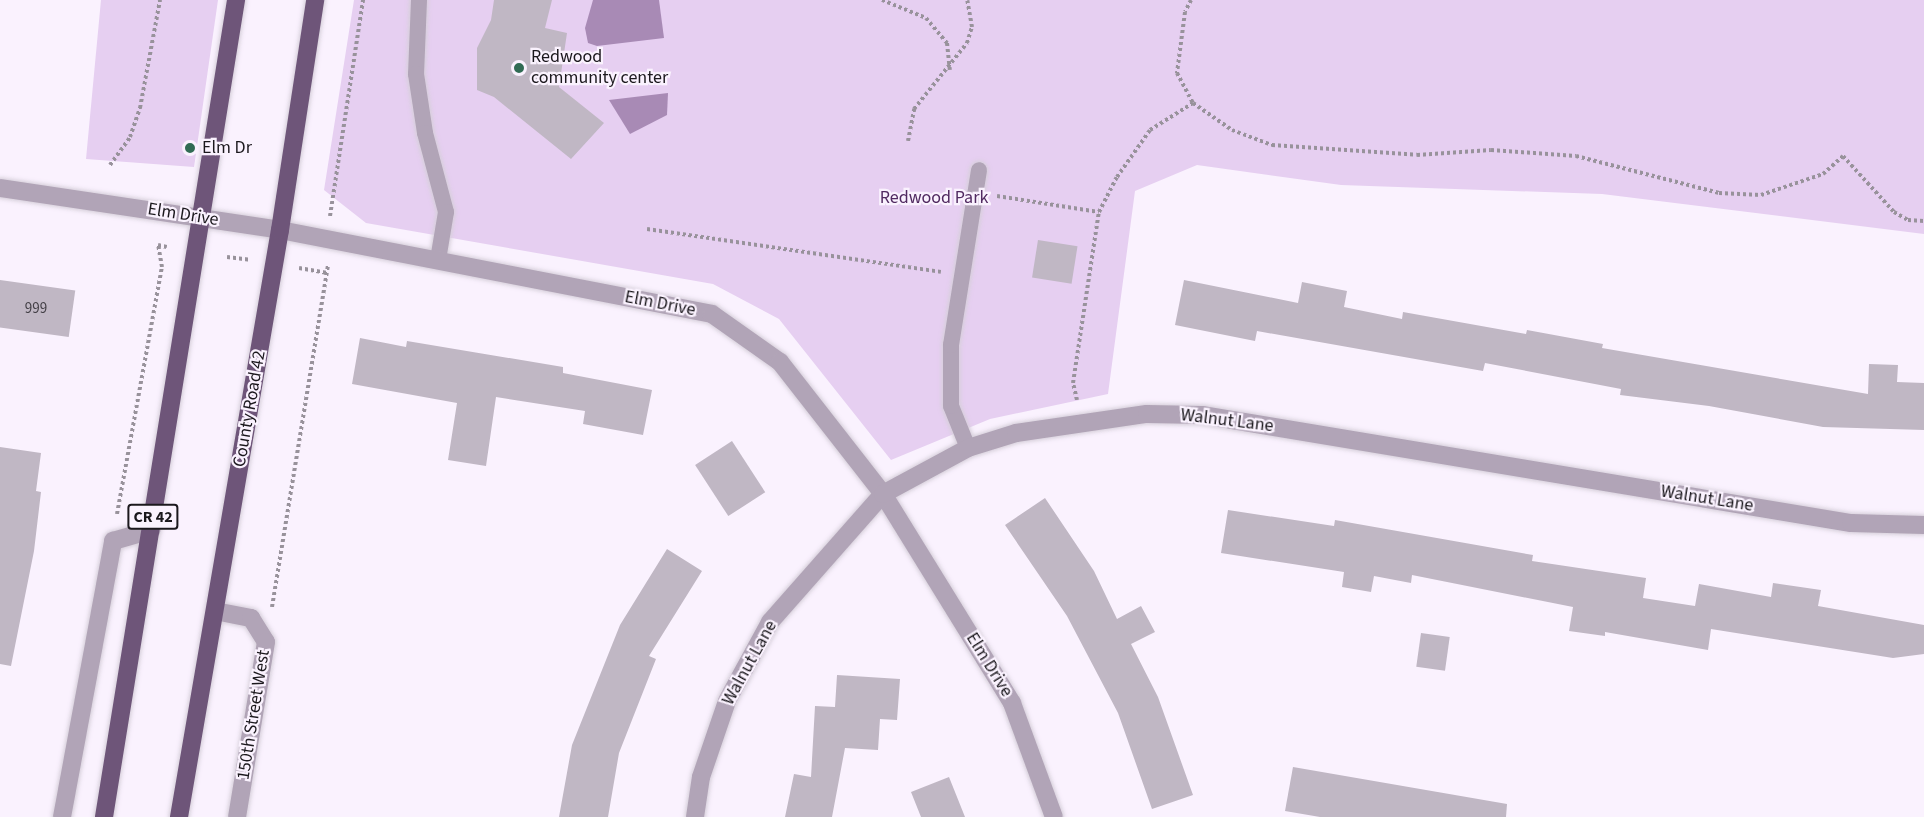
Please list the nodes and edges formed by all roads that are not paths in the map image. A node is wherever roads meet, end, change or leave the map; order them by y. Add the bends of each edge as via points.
1 (236, 0) edge
2 (315, 0) edge
3 (419, 0) edge
4 (979, 170) dead end
5 (0, 188) edge
6 (202, 218) junction
7 (280, 230) junction
8 (438, 260) junction
9 (968, 448) junction
10 (883, 494) junction
11 (1924, 525) edge
12 (151, 530) junction
13 (215, 611) junction
14 (62, 817) edge
15 (104, 817) edge
16 (179, 817) edge
17 (237, 817) edge
18 (695, 817) edge
19 (1054, 817) edge

1 - 6 highway, CR 42
2 - 7 highway, County Road 42
3 - 8 lane via 416,74 424,133 446,212
4 - 9 lane via 951,345 951,406
5 - 6 street, Elm Drive
6 - 7 street, Elm Drive
6 - 12 highway, CR 42
7 - 8 street, Elm Drive
7 - 13 highway, County Road 42
8 - 10 street, Elm Drive via 712,314 780,362
9 - 10 street, Walnut Lane
9 - 11 street, Walnut Lane via 1016,433 1081,421 1147,414 1202,415 1851,523
10 - 18 street, Walnut Lane via 770,622 727,701 701,777
10 - 19 street, Elm Drive via 1012,703
12 - 14 street via 112,541
12 - 15 highway, CR 42
13 - 16 highway, County Road 42
13 - 17 street, 150th Street West via 251,618 266,642

